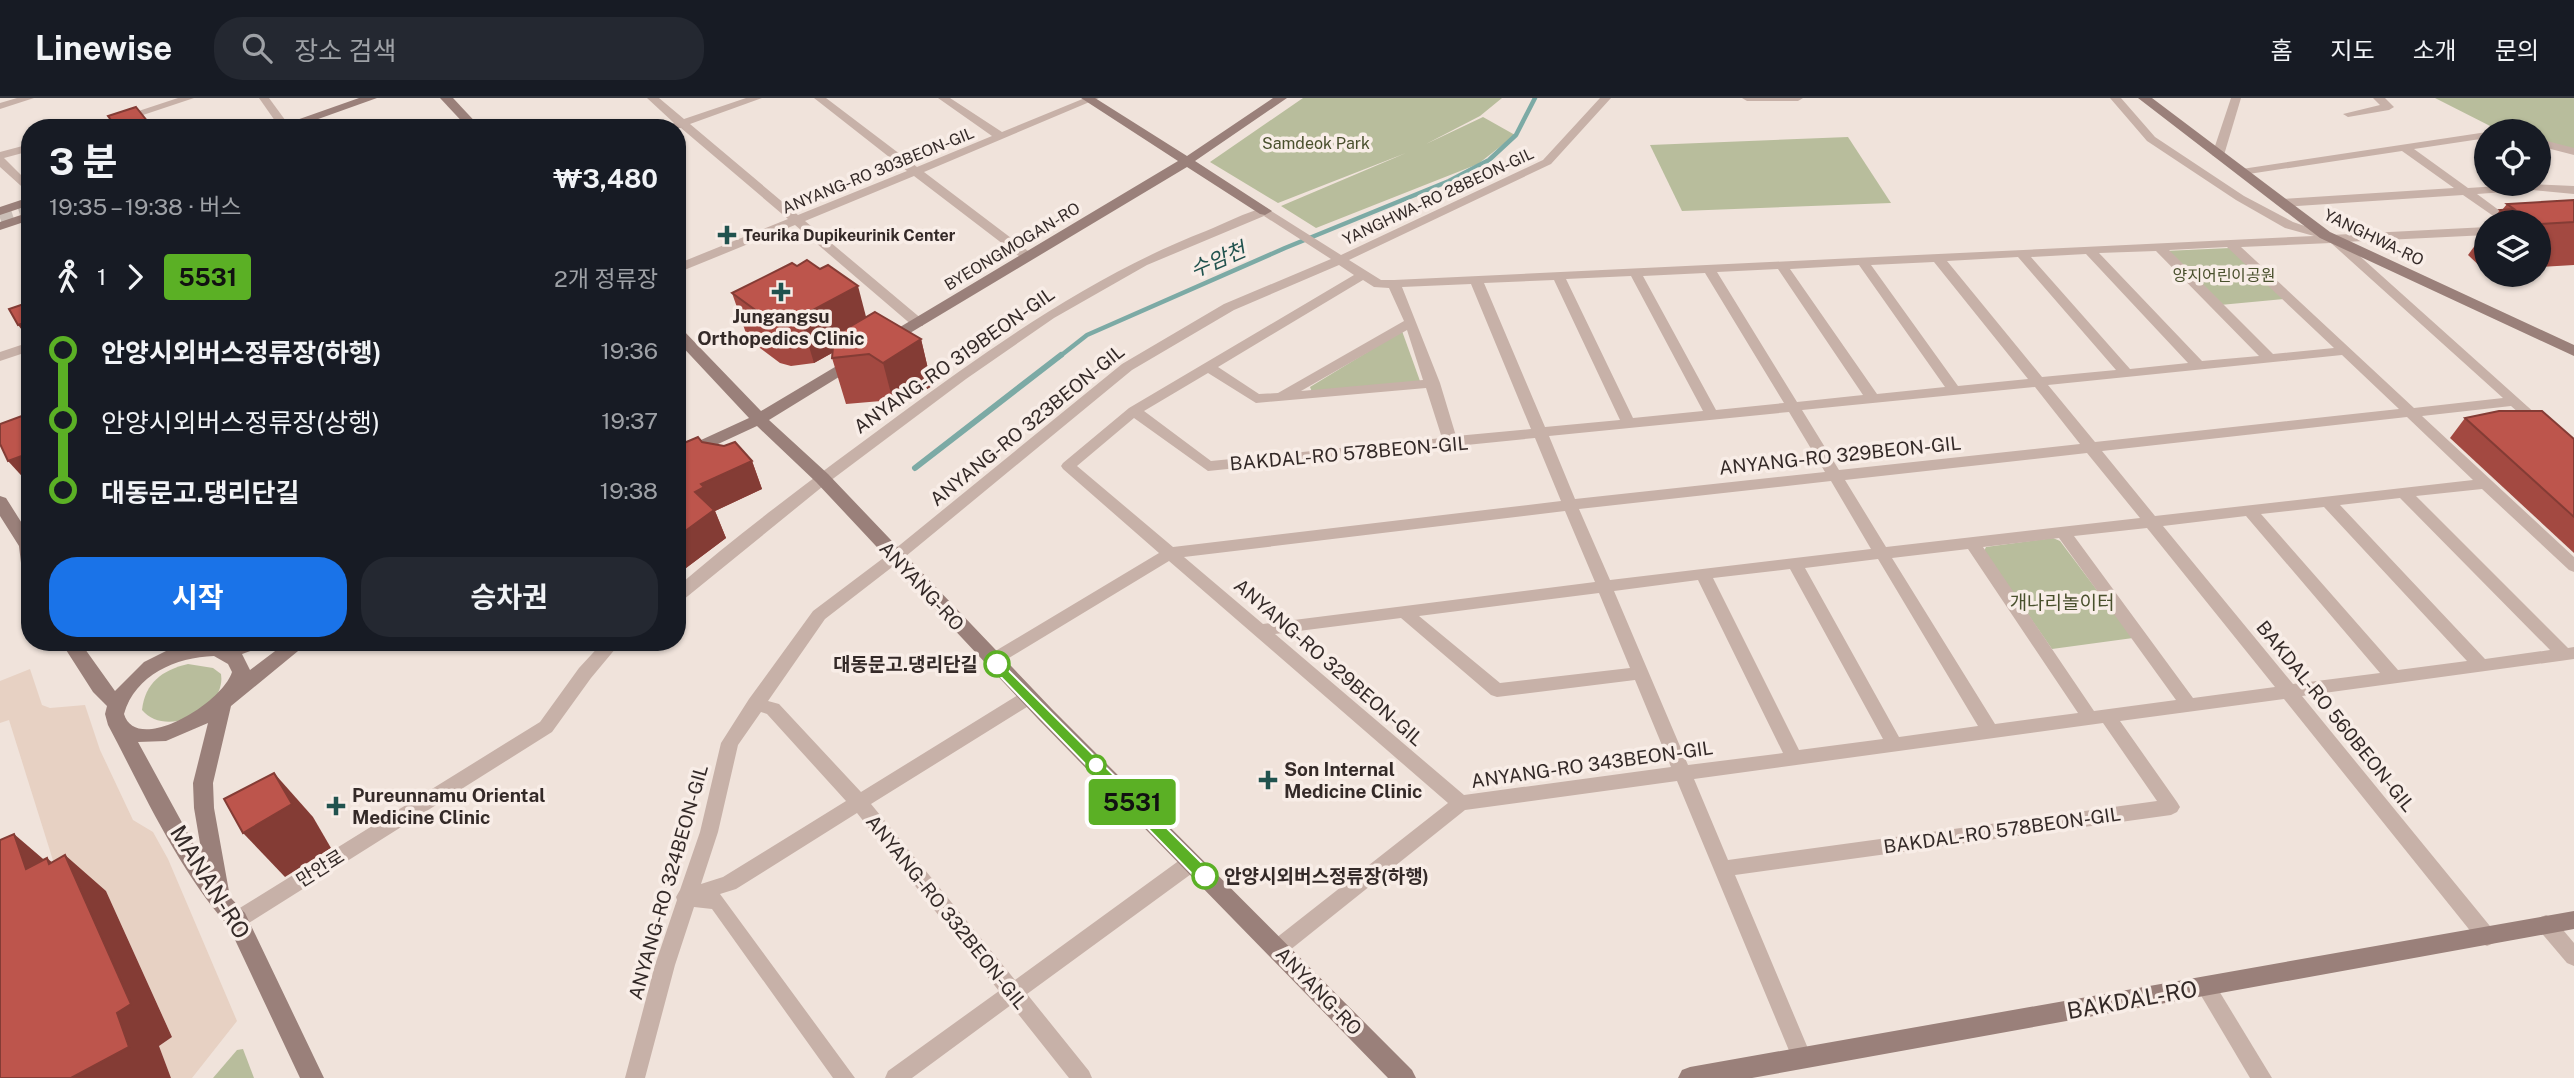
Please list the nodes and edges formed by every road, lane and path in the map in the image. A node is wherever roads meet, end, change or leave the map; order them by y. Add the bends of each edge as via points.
1 (29, 98) edge
2 (189, 98) edge
3 (264, 98) edge
4 (371, 98) edge
5 (446, 98) edge
6 (652, 98) edge
7 (757, 98) edge
8 (819, 98) edge
9 (943, 98) edge
10 (1281, 98) edge
11 (1606, 98) edge
12 (1747, 98) edge
13 (1798, 98) edge
14 (2115, 98) edge
15 (2144, 98) edge
16 (2236, 98) edge
17 (2378, 98) edge
18 (1090, 99) edge
19 (0, 106) edge
20 (2348, 114) dead end
21 (121, 119) edge
22 (278, 119) edge
23 (308, 119) edge
24 (466, 119) edge
25 (676, 119) edge
26 (686, 123) edge
27 (686, 127) edge
28 (1002, 137) junction
29 (2474, 137) edge
30 (2551, 145) edge
31 (2405, 148) junction
32 (21, 150) edge
33 (2574, 152) edge
34 (2218, 155) junction
35 (0, 158) edge
36 (1186, 162) junction
37 (917, 172) junction
38 (2242, 172) junction
39 (21, 181) edge
40 (2574, 190) edge
41 (2469, 191) junction
42 (2281, 203) junction
43 (21, 204) edge
44 (2494, 210) edge
45 (0, 211) edge
46 (1265, 211) junction
47 (21, 219) edge
48 (796, 220) junction
49 (0, 226) edge
50 (2474, 231) edge
51 (2330, 237) junction
52 (2231, 244) junction
53 (2159, 247) junction
54 (2090, 251) junction
55 (2022, 254) junction
56 (1028, 257) junction
57 (1938, 258) junction
58 (1340, 260) junction
59 (1863, 262) junction
60 (686, 265) edge
61 (1781, 265) junction
62 (1709, 269) junction
63 (1635, 272) junction
64 (1363, 275) junction
65 (1558, 275) junction
66 (1476, 280) junction
67 (1394, 284) junction
68 (1411, 322) junction
69 (918, 323) junction
70 (686, 342) edge
71 (21, 349) edge
72 (2345, 351) junction
73 (2574, 351) edge
74 (0, 357) edge
75 (2270, 359) junction
76 (2199, 366) junction
77 (1208, 367) junction
78 (2126, 373) junction
79 (2038, 382) junction
80 (1433, 383) junction
81 (1955, 390) junction
82 (1278, 399) junction
83 (1873, 399) junction
84 (2515, 401) junction
85 (1793, 407) junction
86 (1134, 411) junction
87 (2412, 414) junction
88 (1712, 416) junction
89 (759, 419) junction
90 (1629, 425) junction
91 (1540, 435) junction
92 (2554, 436) edge
93 (1451, 443) junction
94 (2092, 448) junction
95 (686, 454) edge
96 (1837, 477) junction
97 (822, 478) junction
98 (2487, 484) junction
99 (2404, 493) junction
100 (0, 502) edge
101 (2328, 502) junction
102 (1569, 505) junction
103 (2250, 510) junction
104 (2152, 522) junction
105 (2063, 532) junction
106 (21, 536) edge
107 (1973, 544) junction
108 (1170, 553) junction
109 (1884, 554) junction
110 (895, 557) junction
111 (1795, 564) junction
112 (2574, 566) edge
113 (1703, 575) junction
114 (686, 588) edge
115 (1603, 589) junction
116 (1403, 611) junction
117 (1261, 630) junction
118 (76, 651) edge
119 (176, 651) edge
120 (223, 651) edge
121 (230, 651) edge
122 (289, 651) edge
123 (606, 651) edge
124 (227, 652) junction
125 (2569, 653) edge
126 (993, 660) junction
127 (2481, 665) junction
128 (1641, 673) junction
129 (2394, 677) junction
130 (2289, 691) junction
131 (1029, 697) junction
132 (228, 699) junction
133 (116, 703) junction
134 (755, 704) junction
135 (2189, 705) junction
136 (2099, 717) junction
137 (121, 727) junction
138 (1990, 730) junction
139 (1894, 744) junction
140 (1794, 758) junction
141 (1685, 773) junction
142 (859, 802) junction
143 (1461, 803) junction
144 (1191, 863) junction
145 (1723, 869) junction
146 (685, 897) junction
147 (230, 912) junction
148 (2574, 920) edge
149 (2546, 925) junction
150 (2487, 937) junction
151 (1278, 948) junction
152 (2574, 957) edge
153 (2206, 987) junction
154 (1010, 993) junction
155 (1802, 1058) junction
156 (312, 1078) edge
157 (635, 1078) edge
158 (845, 1078) edge
159 (895, 1078) edge
160 (1082, 1078) edge
161 (1404, 1078) edge
162 (1690, 1078) edge
163 (2262, 1078) edge

1 - 19 street
2 - 21 street
3 - 22 street
4 - 23 street
5 - 24 street
6 - 25 street
7 - 26 street
8 - 37 street
9 - 28 street
10 - 36 street, BYEONGMOGAN-RO
11 - 58 street, YANGHWA-RO 28BEON-GIL via 1547,162
12 - 13 street
14 - 51 street via 2151,139 2240,198 2289,225
15 - 34 street, YANGHWA-RO
16 - 34 street
17 - 20 street via 2389,107
18 - 28 street, ANYANG-RO 303BEON-GIL
18 - 36 street
27 - 48 street
28 - 37 street, ANYANG-RO 303BEON-GIL
29 - 31 street
30 - 33 street
31 - 38 street
31 - 41 street
32 - 35 street
34 - 38 street, YANGHWA-RO
35 - 39 street
36 - 46 street
36 - 56 street, BYEONGMOGAN-RO
37 - 48 street, ANYANG-RO 303BEON-GIL
37 - 56 street
38 - 42 street, YANGHWA-RO
40 - 41 street
41 - 42 street
41 - 44 street
42 - 51 street, YANGHWA-RO
43 - 45 street
46 - 58 street
46 - 97 street, ANYANG-RO 319BEON-GIL via 1143,262 1070,302 989,355
47 - 49 street
48 - 60 street, ANYANG-RO 303BEON-GIL
48 - 69 street
50 - 51 street
51 - 52 street
51 - 73 street, YANGHWA-RO
51 - 84 street
52 - 53 street
52 - 72 street
53 - 54 street
53 - 75 street
54 - 55 street
54 - 76 street
55 - 57 street
55 - 78 street
56 - 69 street, BYEONGMOGAN-RO
57 - 59 street
57 - 79 street, BAKDAL-RO 560BEON-GIL
58 - 64 street
58 - 110 street, ANYANG-RO 323BEON-GIL via 1229,307 1127,367
59 - 61 street
59 - 81 street
61 - 62 street
61 - 83 street
62 - 63 street
62 - 85 street
63 - 65 street
63 - 88 street
64 - 67 street via 1378,284
64 - 77 street
65 - 66 street
65 - 90 street
66 - 67 street
66 - 91 street
67 - 68 street
68 - 80 street
68 - 82 street
69 - 89 street, BYEONGMOGAN-RO
70 - 89 street, ANYANG-RO
71 - 74 street
72 - 75 street
72 - 87 street
75 - 76 street
76 - 78 street
77 - 82 street via 1256,399
77 - 86 street
78 - 79 street
79 - 81 street
79 - 94 street, BAKDAL-RO 560BEON-GIL
80 - 82 street
80 - 93 street
81 - 83 street
83 - 85 street
84 - 87 street, ANYANG-RO 329BEON-GIL
84 - 92 street
85 - 88 street, BAKDAL-RO 578BEON-GIL
85 - 96 street
86 - 93 street, BAKDAL-RO 578BEON-GIL via 1208,466
86 - 108 street via 1068,466
87 - 94 street, ANYANG-RO 329BEON-GIL
87 - 98 street
88 - 90 street, BAKDAL-RO 578BEON-GIL
89 - 95 street, BYEONGMOGAN-RO
89 - 97 street, ANYANG-RO
90 - 91 street, BAKDAL-RO 578BEON-GIL
91 - 93 street, BAKDAL-RO 578BEON-GIL
91 - 102 street
94 - 96 street, ANYANG-RO 329BEON-GIL
94 - 104 street, BAKDAL-RO 560BEON-GIL
96 - 102 street, ANYANG-RO 329BEON-GIL
96 - 109 street
97 - 110 street, ANYANG-RO
97 - 114 street, ANYANG-RO 319BEON-GIL
98 - 99 street
98 - 112 street
99 - 101 street
99 - 125 street, ANYANG-RO 343BEON-GIL
100 - 106 street
101 - 103 street
101 - 127 street
102 - 108 street, ANYANG-RO 329BEON-GIL
102 - 115 street
103 - 104 street
103 - 129 street
104 - 105 street
104 - 130 street, BAKDAL-RO 560BEON-GIL
105 - 107 street
105 - 135 street
107 - 109 street
107 - 136 street
108 - 117 street, ANYANG-RO 329BEON-GIL
108 - 126 street, ANYANG-RO 329BEON-GIL
109 - 111 street
109 - 138 street
110 - 126 street, ANYANG-RO
110 - 134 street, ANYANG-RO 324BEON-GIL via 819,615
111 - 113 street
111 - 139 street
113 - 115 street
113 - 140 street
115 - 116 street
115 - 128 street
116 - 117 street
116 - 128 street via 1497,690
117 - 143 street, ANYANG-RO 329BEON-GIL
118 - 133 street
119 - 133 street via 143,671
120 - 124 street
121 - 124 street
122 - 132 street
123 - 147 street, 만안로 via 546,727
124 - 132 street via 238,662 241,676
125 - 127 street, ANYANG-RO 343BEON-GIL
126 - 131 street, ANYANG-RO
127 - 129 street, ANYANG-RO 343BEON-GIL
128 - 141 street
129 - 130 street, ANYANG-RO 343BEON-GIL
130 - 135 street, ANYANG-RO 343BEON-GIL
130 - 150 street, BAKDAL-RO 560BEON-GIL
131 - 142 street, ANYANG-RO 332BEON-GIL
131 - 144 street, ANYANG-RO
132 - 137 street via 190,726 155,736 135,735
132 - 147 street via 203,783 205,819
133 - 137 street, MANAN-RO via 116,721
134 - 142 street via 773,709
134 - 146 street, ANYANG-RO 324BEON-GIL via 730,743 709,832
135 - 136 street, ANYANG-RO 343BEON-GIL
136 - 138 street, ANYANG-RO 343BEON-GIL
136 - 145 street, BAKDAL-RO 578BEON-GIL via 2171,807
137 - 147 street, MANAN-RO via 198,869
138 - 139 street, ANYANG-RO 343BEON-GIL
139 - 140 street, ANYANG-RO 343BEON-GIL
140 - 141 street, ANYANG-RO 343BEON-GIL
141 - 143 street, ANYANG-RO 343BEON-GIL
141 - 145 street
142 - 146 street via 729,883
142 - 154 street, ANYANG-RO 332BEON-GIL
143 - 151 street, ANYANG-RO 343BEON-GIL
144 - 151 street, ANYANG-RO
144 - 154 street
145 - 155 street
146 - 157 street, ANYANG-RO 324BEON-GIL
146 - 158 street via 717,901
147 - 156 street, MANAN-RO
148 - 149 street, BAKDAL-RO
149 - 150 street, BAKDAL-RO
149 - 152 street
150 - 153 street, BAKDAL-RO
151 - 161 street, ANYANG-RO
153 - 155 street, BAKDAL-RO
153 - 163 street
154 - 159 street
154 - 160 street, ANYANG-RO 332BEON-GIL
155 - 162 street, BAKDAL-RO

